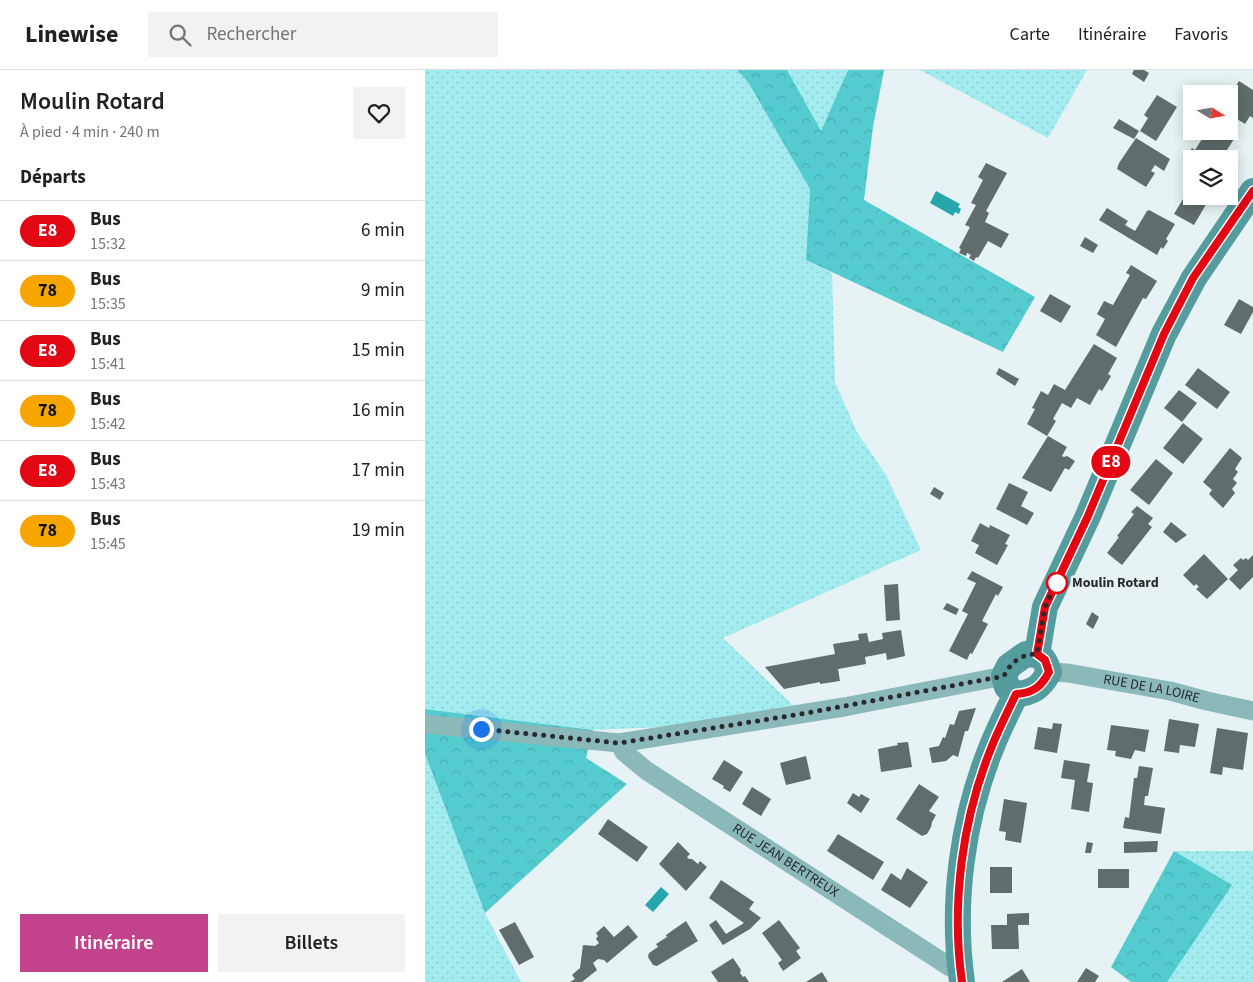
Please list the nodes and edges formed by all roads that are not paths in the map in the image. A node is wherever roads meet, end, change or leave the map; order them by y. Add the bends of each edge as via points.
1 (1253, 191) edge
2 (1043, 663) junction
3 (1010, 685) junction
4 (1253, 711) edge
5 (425, 724) edge
6 (619, 743) junction
7 (961, 974) edge

1 - 2 main road via 1193,278 1164,334 1088,516 1045,607
2 - 3 main road via 1043,683 1028,693
2 - 4 street, RUE DE LA LOIRE via 1068,674 1170,691
3 - 6 street
3 - 7 main road via 974,801 962,861 958,930
5 - 6 street
6 - 7 street, RUE JEAN BERTREUX via 624,752 647,771

